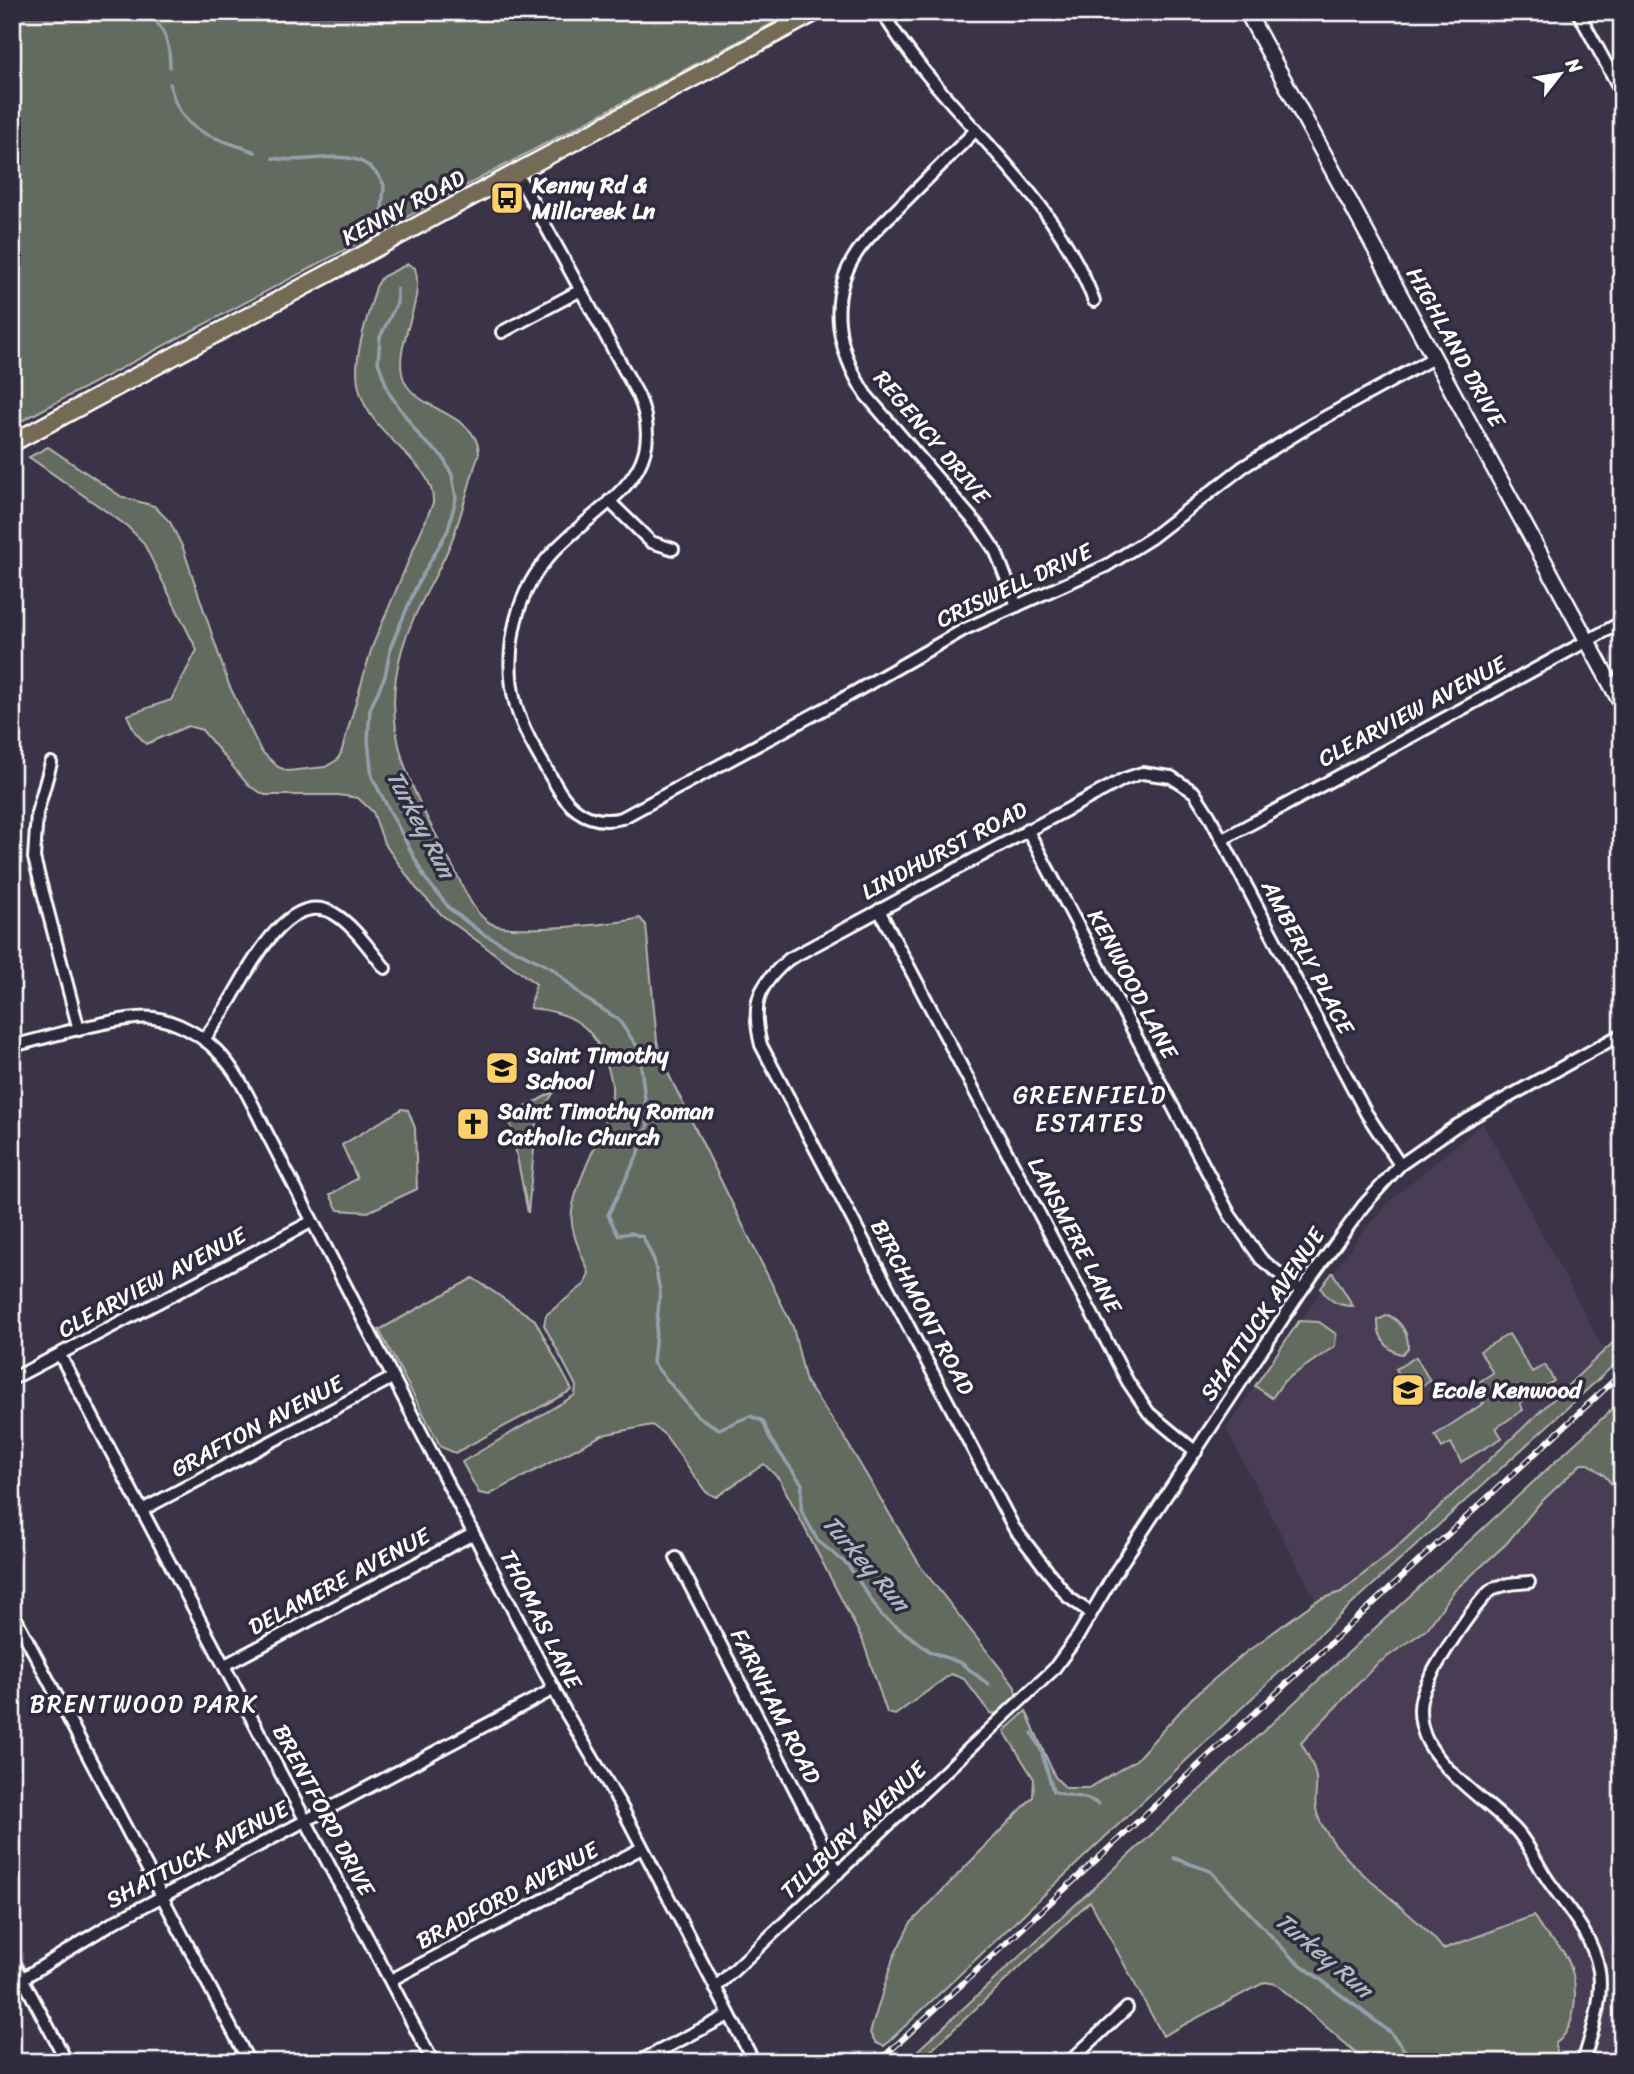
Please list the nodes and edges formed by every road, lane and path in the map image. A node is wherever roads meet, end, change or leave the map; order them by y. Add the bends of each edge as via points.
1 (816, 12) edge
2 (883, 12) edge
3 (1247, 12) edge
4 (1578, 12) edge
5 (1622, 93) edge
6 (975, 131) junction
7 (516, 172) junction
8 (581, 290) junction
9 (1094, 301) dead end
10 (502, 332) dead end
11 (1435, 358) junction
12 (12, 443) edge
13 (609, 501) junction
14 (673, 549) dead end
15 (1017, 606) junction
16 (1622, 622) edge
17 (1587, 640) junction
18 (1622, 705) edge
19 (51, 763) dead end
20 (1171, 777) joint
21 (1027, 830) junction
22 (1223, 839) junction
23 (879, 910) junction
24 (385, 968) dead end
25 (757, 998) joint
26 (79, 1030) junction
27 (1622, 1034) edge
28 (204, 1040) junction
29 (12, 1045) edge
30 (1400, 1165) junction
31 (312, 1222) junction
32 (1301, 1292) junction
33 (60, 1355) junction
34 (392, 1378) junction
35 (12, 1380) edge
36 (1196, 1452) junction
37 (142, 1510) junction
38 (473, 1534) junction
39 (676, 1558) dead end
40 (1530, 1582) dead end
41 (12, 1611) edge
42 (1091, 1614) junction
43 (225, 1665) junction
44 (554, 1689) junction
45 (1020, 1703) joint
46 (306, 1820) junction
47 (642, 1848) junction
48 (838, 1873) junction
49 (162, 1896) junction
50 (12, 1959) edge
51 (22, 1979) junction
52 (391, 1980) junction
53 (12, 1985) edge
54 (715, 1988) junction
55 (1127, 2008) dead end
56 (729, 2015) junction
57 (1076, 2059) edge
58 (753, 2060) dead end
59 (67, 2062) edge
60 (249, 2062) edge
61 (433, 2062) edge
62 (638, 2062) edge
63 (1583, 2062) edge

1 - 7 main road, KENNY ROAD
2 - 6 street via 920,68
3 - 11 street, HIGHLAND DRIVE
4 - 5 street
6 - 9 street via 1047,211 1080,263
6 - 15 street, REGENCY DRIVE via 856,254 838,309 839,339 850,370 866,395 980,527 996,552
7 - 8 street
7 - 12 main road, KENNY ROAD
8 - 10 street
8 - 13 street via 638,395 648,426 640,468
11 - 15 street, CRISWELL DRIVE via 1243,467 1151,538 1106,566
11 - 17 street, HIGHLAND DRIVE
13 - 14 street via 651,541
13 - 15 street, CRISWELL DRIVE via 545,560 520,605 512,643 516,707 535,750 559,792 575,810 595,821 622,818 965,629
16 - 17 street, CLEARVIEW AVENUE
17 - 18 street, HIGHLAND DRIVE
17 - 22 street, CLEARVIEW AVENUE
19 - 26 street via 37,813 34,859
20 - 21 street, LINDHURST ROAD via 1142,773 1124,779
20 - 22 street, AMBERLY PLACE via 1194,792
21 - 23 street, LINDHURST ROAD
21 - 32 street, KENWOOD LANE via 1230,1215 1261,1259
22 - 30 street, AMBERLY PLACE via 1366,1113
23 - 25 street, LINDHURST ROAD via 789,958 769,975
23 - 36 street, LANSMERE LANE via 1128,1382 1149,1413
24 - 28 street via 332,913 303,912 262,944
25 - 42 street, BIRCHMONT ROAD via 755,1022 761,1045 1014,1528 1068,1597
26 - 28 street, THOMAS LANE via 154,1018
26 - 29 street, THOMAS LANE
27 - 30 street, SHATTUCK AVENUE via 1472,1116
28 - 31 street, THOMAS LANE via 240,1082
30 - 32 street, SHATTUCK AVENUE via 1336,1239
31 - 33 street, CLEARVIEW AVENUE
31 - 34 street, THOMAS LANE
32 - 36 street, SHATTUCK AVENUE
33 - 35 street, CLEARVIEW AVENUE
33 - 37 street, BRENTFORD DRIVE
34 - 37 street, GRAFTON AVENUE
34 - 38 street, THOMAS LANE
36 - 42 street, SHATTUCK AVENUE
37 - 43 street, BRENTFORD DRIVE
38 - 43 street, DELAMERE AVENUE
38 - 44 street, THOMAS LANE
39 - 48 street, FARNHAM ROAD
40 - 63 street via 1497,1587 1473,1611 1421,1696 1420,1714 1430,1746 1515,1829 1590,1940 1600,1967 1601,1995
41 - 49 street
42 - 45 street, SHATTUCK AVENUE via 1053,1670
43 - 46 street, BRENTFORD DRIVE
44 - 46 street, SHATTUCK AVENUE
44 - 47 street, THOMAS LANE
45 - 48 street, TILLBURY AVENUE
46 - 49 street, SHATTUCK AVENUE
46 - 52 street, BRENTFORD DRIVE
47 - 52 street, BRADFORD AVENUE
47 - 54 street, THOMAS LANE
48 - 54 street, TILLBURY AVENUE
49 - 51 street, SHATTUCK AVENUE
49 - 60 street
50 - 51 street
51 - 53 street, SHATTUCK AVENUE
51 - 59 street
52 - 61 street, BRENTFORD DRIVE
54 - 56 street, THOMAS LANE
55 - 57 street
56 - 58 street, THOMAS LANE
56 - 62 street

